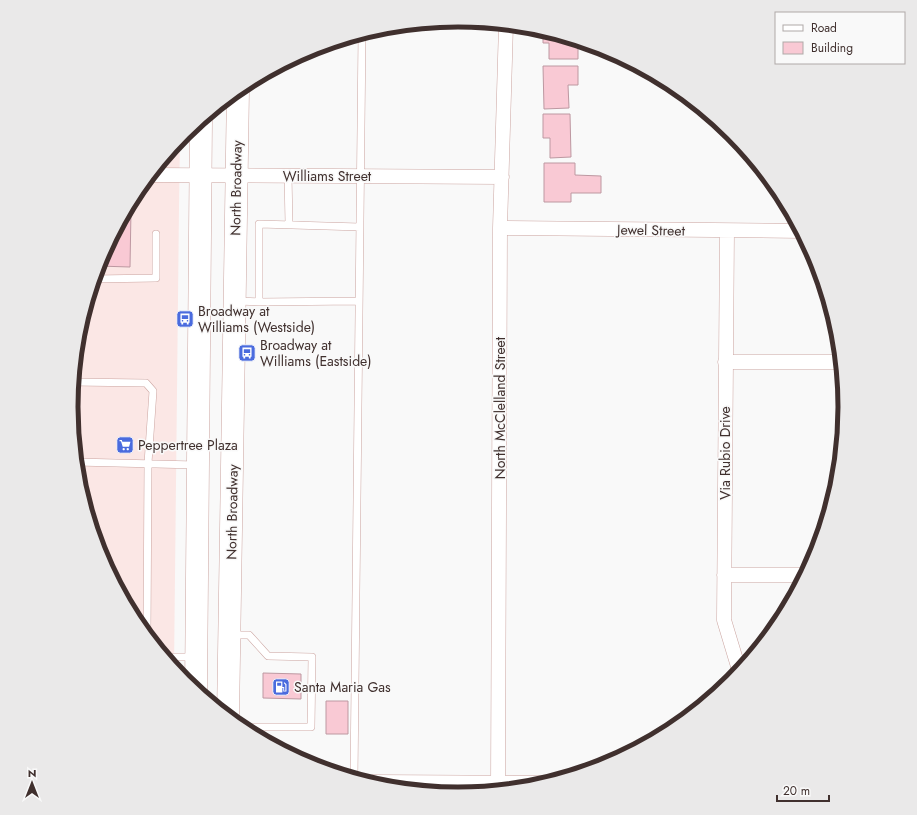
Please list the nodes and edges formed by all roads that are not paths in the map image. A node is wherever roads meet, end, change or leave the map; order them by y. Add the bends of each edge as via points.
1 (506, 30) edge
2 (362, 40) edge
3 (238, 98) edge
4 (201, 127) edge
5 (158, 174) edge
6 (201, 175) junction
7 (236, 175) junction
8 (288, 175) junction
9 (361, 176) junction
10 (502, 177) junction
11 (289, 224) junction
12 (360, 227) junction
13 (500, 228) junction
14 (727, 230) junction
15 (796, 231) edge
16 (156, 234) dead end
17 (100, 279) edge
18 (235, 301) junction
19 (359, 301) junction
20 (259, 302) junction
21 (725, 362) junction
22 (836, 362) edge
23 (79, 382) edge
24 (82, 462) edge
25 (148, 464) junction
26 (198, 466) junction
27 (724, 576) junction
28 (800, 576) edge
29 (147, 626) edge
30 (230, 634) junction
31 (171, 657) edge
32 (196, 657) junction
33 (738, 666) edge
34 (196, 683) edge
35 (228, 710) edge
36 (252, 727) edge
37 (354, 773) edge
38 (424, 786) edge
39 (498, 786) edge
40 (473, 787) edge

1 - 10 street, North McClelland Street
2 - 9 lane
3 - 7 main road, North Broadway
4 - 6 main road
5 - 6 street, Williams Street
6 - 7 street, Williams Street
6 - 26 main road
7 - 8 street, Williams Street
7 - 18 main road, North Broadway
8 - 9 street, Williams Street
8 - 11 lane
9 - 10 street, Williams Street
9 - 12 lane
10 - 13 street, North McClelland Street
11 - 12 lane
11 - 20 lane via 259,224
12 - 19 lane
13 - 14 street, Jewel Street
13 - 39 street, North McClelland Street
14 - 15 street, Jewel Street
14 - 21 street, Via Rubio Drive
16 - 17 lane via 156,278
18 - 20 lane
18 - 30 main road, North Broadway
19 - 20 lane
19 - 37 lane
21 - 22 street
21 - 27 street, Via Rubio Drive
23 - 25 lane via 146,383 153,392
24 - 25 lane
25 - 26 lane
25 - 29 lane
26 - 32 main road
27 - 28 street
27 - 33 street, Via Rubio Drive via 724,620
30 - 35 main road, North Broadway
30 - 36 lane via 250,635 268,656 312,657 311,728
31 - 32 lane
32 - 34 main road
38 - 40 main road

